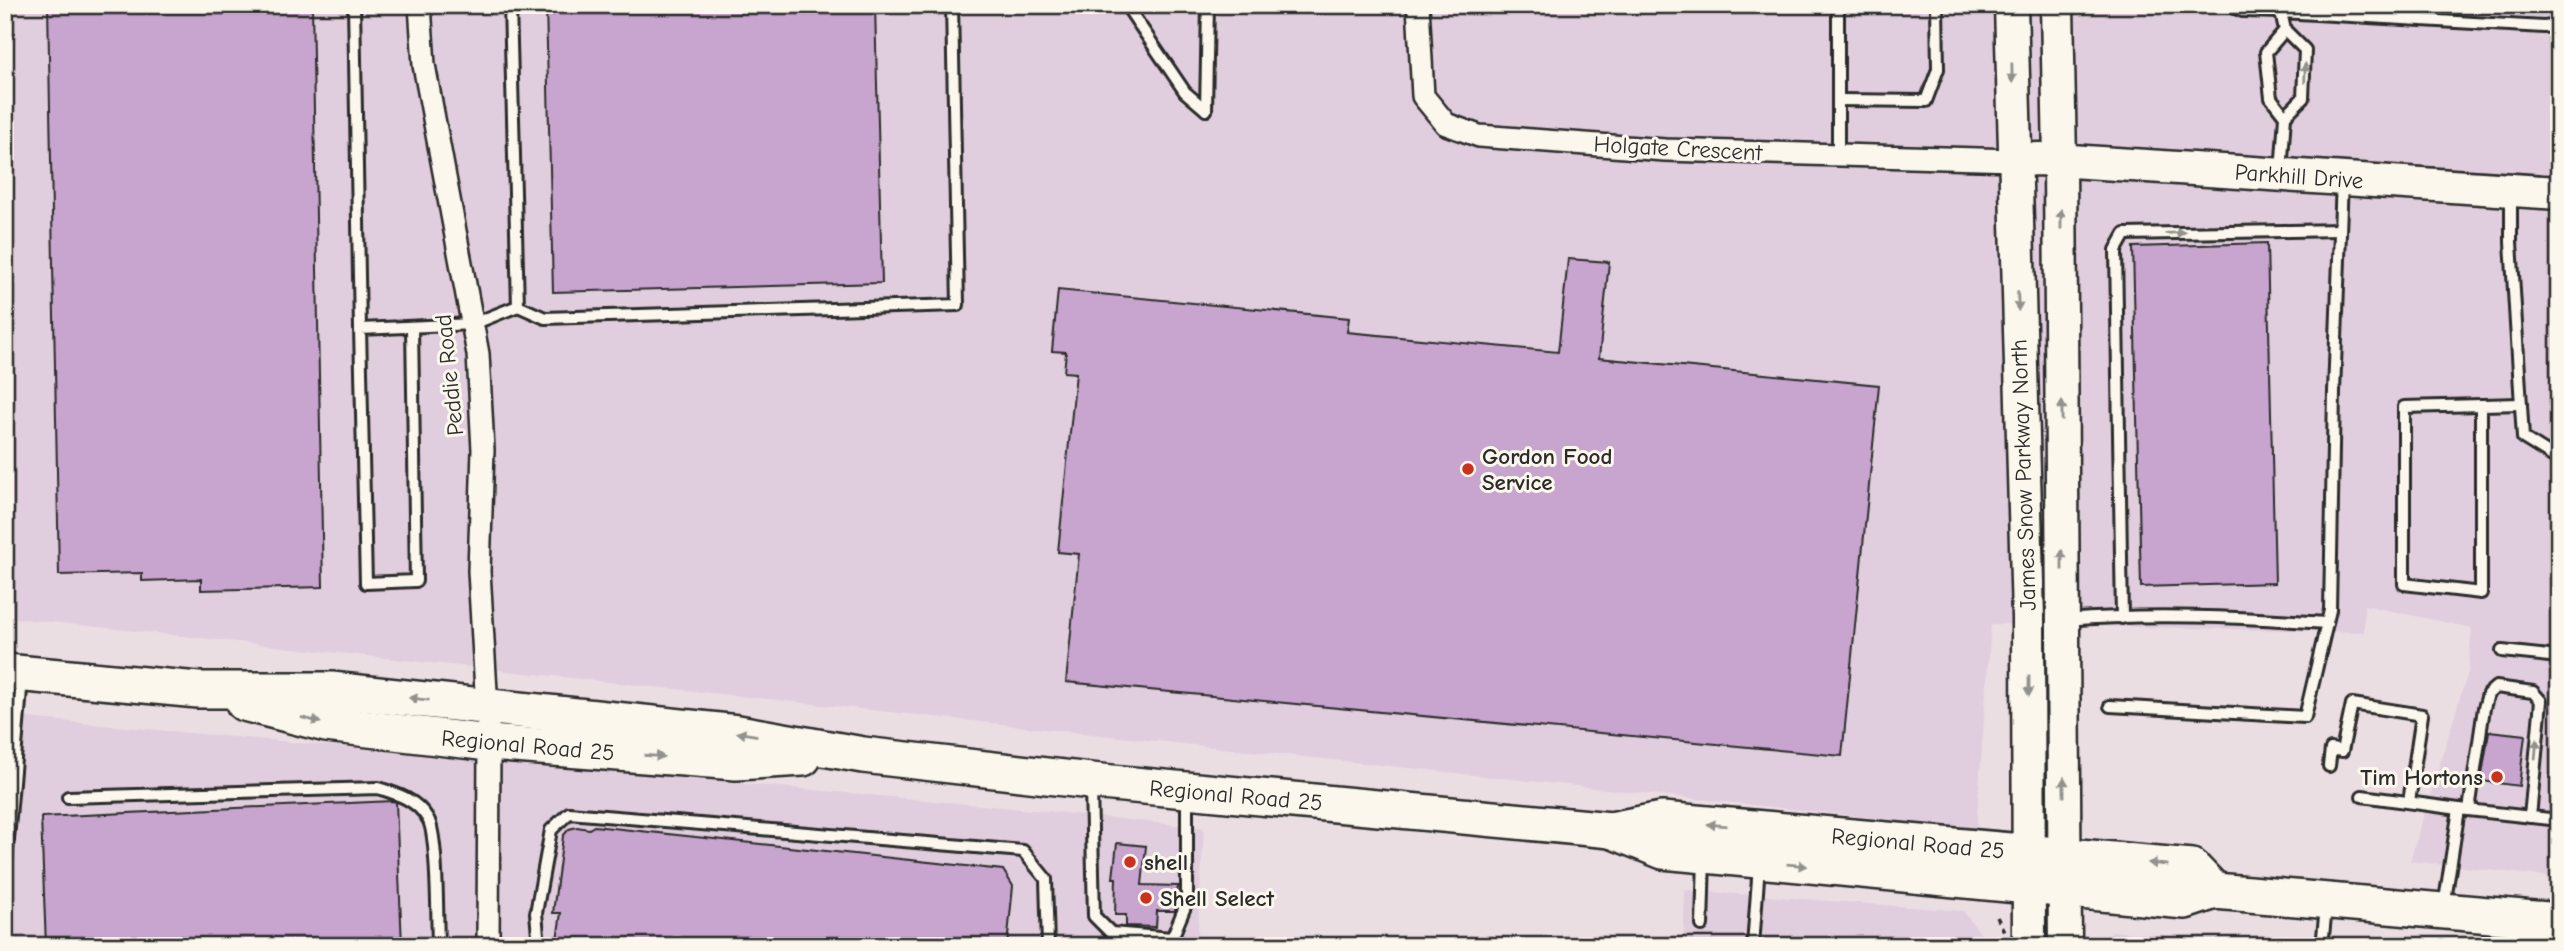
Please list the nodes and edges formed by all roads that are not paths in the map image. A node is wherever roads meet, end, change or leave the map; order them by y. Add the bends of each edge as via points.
1 (354, 5) edge
2 (420, 5) edge
3 (510, 5) edge
4 (952, 5) edge
5 (1126, 5) edge
6 (1208, 5) edge
7 (1418, 5) edge
8 (1838, 5) edge
9 (1937, 5) edge
10 (2011, 5) edge
11 (2057, 5) edge
12 (2228, 5) edge
13 (2281, 12) junction
14 (2559, 25) edge
15 (2285, 30) junction
16 (1838, 100) junction
17 (2284, 116) junction
18 (1838, 155) junction
19 (2038, 160) junction
20 (2281, 175) junction
21 (2342, 179) junction
22 (2511, 190) junction
23 (2559, 193) edge
24 (2340, 230) junction
25 (518, 306) junction
26 (472, 324) junction
27 (412, 327) junction
28 (360, 329) junction
29 (2521, 404) junction
30 (2481, 405) junction
31 (2559, 456) edge
32 (2122, 618) junction
33 (2063, 621) junction
34 (2327, 623) junction
35 (2502, 651) dead end
36 (2559, 657) edge
37 (14, 673) edge
38 (198, 690) junction
39 (487, 706) junction
40 (2110, 706) dead end
41 (489, 743) junction
42 (863, 755) junction
43 (2329, 766) dead end
44 (1091, 781) junction
45 (1187, 790) junction
46 (2362, 796) dead end
47 (68, 797) dead end
48 (8, 799) edge
49 (2409, 802) junction
50 (2464, 809) junction
51 (2530, 817) junction
52 (2559, 820) edge
53 (1611, 830) junction
54 (1704, 855) junction
55 (1759, 862) junction
56 (2029, 869) junction
57 (2064, 872) junction
58 (5, 874) edge
59 (2327, 902) junction
60 (2443, 910) junction
61 (2559, 921) edge
62 (1702, 925) dead end
63 (2016, 942) edge
64 (438, 946) edge
65 (488, 946) edge
66 (539, 946) edge
67 (1048, 946) edge
68 (1753, 946) edge
69 (2065, 946) edge
70 (2322, 946) edge

1 - 28 lane
2 - 26 street, Peddie Road via 424,65
3 - 25 lane
4 - 25 lane via 958,305 545,318
5 - 6 lane via 1185,92 1206,110
7 - 18 street, Holgate Crescent via 1423,96 1446,124 1479,136 1652,149
8 - 16 lane
9 - 16 lane via 1938,69 1926,101
10 -> 19 main road, James Snow Parkway North
11 - 19 main road, James Snow Parkway North
12 - 13 lane via 2242,11
13 - 14 lane
13 - 15 lane
15 - 17 lane via 2266,52 2271,98
17 -> 15 lane via 2303,98 2305,78 2305,50
16 - 18 lane
17 - 20 lane
18 - 19 street, Holgate Crescent
19 - 20 main road, Parkhill Drive
33 -> 19 main road, James Snow Parkway North
19 -> 56 main road, James Snow Parkway North via 2028,618
20 - 21 main road, Parkhill Drive
21 - 22 main road, Parkhill Drive
21 - 24 lane
22 - 23 main road, Parkhill Drive
22 - 29 lane
32 -> 24 lane via 2116,250 2125,234
24 - 34 lane
25 - 26 lane
26 - 27 lane
26 - 39 street, Peddie Road via 483,450 479,571
27 - 28 lane
27 - 28 lane via 416,581 366,583
29 - 30 lane
29 - 31 lane via 2523,438
30 - 30 lane via 2404,407 2404,584 2481,593
32 - 33 lane
32 - 34 lane
57 -> 33 main road, James Snow Parkway North
34 - 40 lane via 2305,717
35 - 36 lane
37 - 38 main road, Regional Road 25
37 - 48 lane
39 -> 38 main road, Regional Road 25 via 331,690
38 -> 41 main road, Regional Road 25 via 326,724
39 - 41 street, Peddie Road
42 -> 39 main road, Regional Road 25 via 738,733
41 -> 42 main road, Regional Road 25 via 736,762
41 - 65 street, Peddie Road
42 - 44 main road, Regional Road 25
43 - 49 lane via 2332,749 2342,751 2352,704 2422,715
44 - 45 main road, Regional Road 25
44 - 45 lane via 1094,916 1111,933 1172,938 1187,902
45 - 53 main road, Regional Road 25
46 - 49 lane
47 - 64 lane via 378,788 406,797 429,820 433,838
48 - 58 lane
49 - 50 lane
50 - 51 lane
51 -> 50 lane via 2541,701 2533,692 2496,687 2487,694
50 - 60 lane
51 - 52 lane
53 - 54 main road, Regional Road 25 via 1663,851
56 -> 53 main road, Regional Road 25 via 1662,820
54 - 55 main road, Regional Road 25
54 - 62 lane
55 -> 56 main road, Regional Road 25
55 - 68 lane
56 - 57 main road, Regional Road 25
56 - 63 main road, James Snow Parkway North
57 - 59 main road, Regional Road 25 via 2185,901 2215,891
57 - 69 main road, James Snow Parkway North
59 - 60 main road, Regional Road 25
59 - 70 lane
60 - 61 main road, Regional Road 25
66 - 67 lane via 536,914 551,830 569,813 1023,851 1046,879

